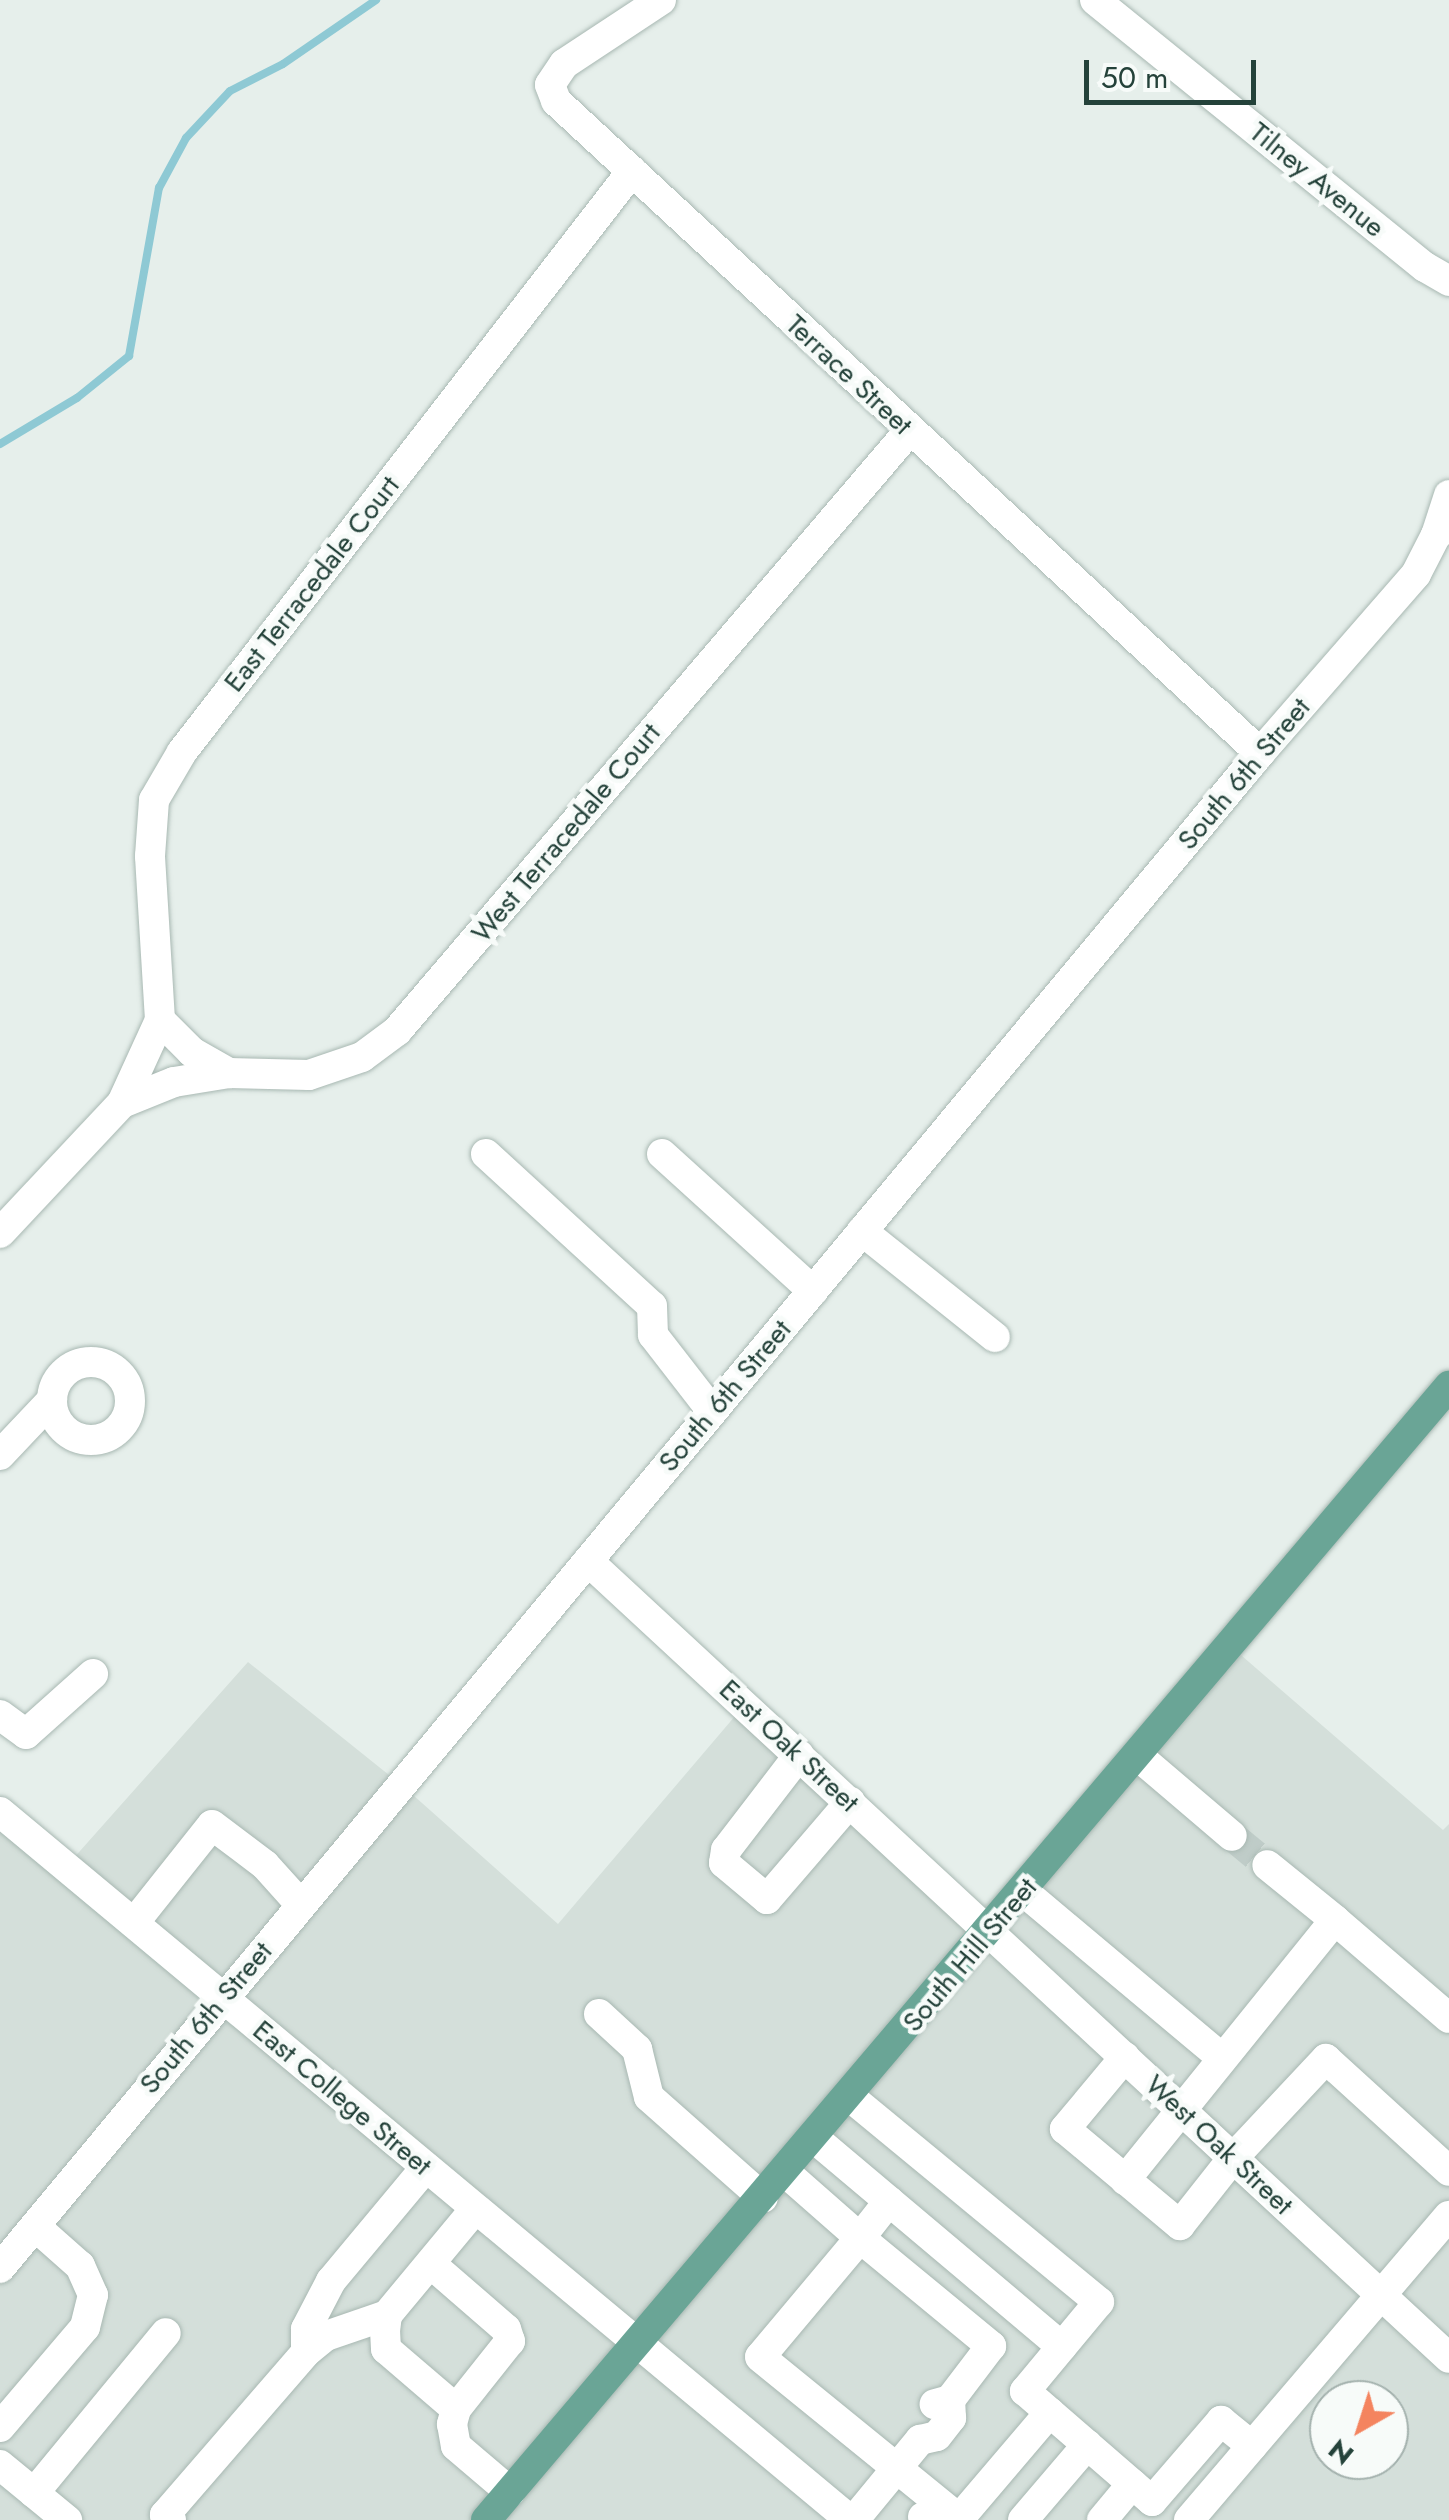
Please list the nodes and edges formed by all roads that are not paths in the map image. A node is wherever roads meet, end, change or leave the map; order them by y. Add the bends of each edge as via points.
1 (661, 0) edge
2 (1095, 0) edge
3 (632, 171) junction
4 (1449, 281) edge
5 (908, 431) junction
6 (1449, 494) edge
7 (1442, 530) edge
8 (1260, 753) junction
9 (160, 1020) junction
10 (228, 1073) junction
11 (122, 1103) junction
12 (486, 1154) dead end
13 (662, 1154) dead end
14 (862, 1231) junction
15 (0, 1234) edge
16 (813, 1290) junction
17 (996, 1337) dead end
18 (1449, 1386) edge
19 (52, 1400) dead end
20 (712, 1411) junction
21 (0, 1455) edge
22 (588, 1560) junction
23 (93, 1674) dead end
24 (0, 1715) edge
25 (800, 1755) junction
26 (1138, 1756) junction
27 (850, 1802) junction
28 (0, 1812) edge
29 (1232, 1836) tunnel mouth
30 (1266, 1865) tunnel mouth
31 (1024, 1891) junction
32 (301, 1904) junction
33 (1335, 1920) junction
34 (134, 1924) junction
35 (990, 1931) junction
36 (222, 1999) junction
37 (599, 2014) dead end
38 (1449, 2018) edge
39 (1125, 2058) junction
40 (1222, 2058) junction
41 (849, 2096) junction
42 (1181, 2109) junction
43 (814, 2138) junction
44 (1233, 2158) junction
45 (426, 2167) junction
46 (1449, 2171) edge
47 (785, 2172) junction
48 (1125, 2180) junction
49 (763, 2198) junction
50 (889, 2201) junction
51 (475, 2208) junction
52 (1449, 2216) edge
53 (35, 2226) junction
54 (860, 2238) junction
55 (431, 2264) junction
56 (0, 2268) edge
57 (1381, 2296) junction
58 (387, 2315) junction
59 (166, 2333) dead end
60 (638, 2344) junction
61 (1062, 2346) junction
62 (306, 2352) junction
63 (1449, 2358) edge
64 (456, 2410) junction
65 (1050, 2412) junction
66 (0, 2427) edge
67 (1087, 2445) junction
68 (1252, 2446) junction
69 (0, 2465) edge
70 (896, 2468) junction
71 (510, 2492) junction
72 (34, 2493) junction
73 (1154, 2502) edge
74 (927, 2514) edge
75 (165, 2518) edge
76 (68, 2520) edge
77 (486, 2520) edge
78 (852, 2520) edge
79 (1023, 2520) edge
80 (1102, 2520) edge
81 (1189, 2520) edge

1 - 3 street, Terrace Street via 564,64 550,85 556,101
2 - 4 street, Tilney Avenue
3 - 5 street, Terrace Street
3 - 9 street, East Terracedale Court via 182,752 154,800 150,856
5 - 8 street, Terrace Street
5 - 10 street, West Terracedale Court via 397,1032 362,1057 309,1074
6 - 7 street, South 6th Street
7 - 8 street, South 6th Street via 1416,574
8 - 14 street, South 6th Street
9 - 10 street via 192,1052
9 - 11 street
10 - 11 street, West Terracedale Court via 174,1082
11 - 15 street
12 - 20 street via 652,1306 653,1335
13 - 16 street
14 - 16 street, South 6th Street
14 - 17 street
16 - 20 street, South 6th Street
18 - 26 main road, South Hill Street
19 - 21 street
20 - 22 street, South 6th Street
22 - 25 street, East Oak Street
22 - 32 street, South 6th Street
23 - 24 street via 26,1734
25 - 27 street, East Oak Street
25 - 27 street via 726,1850 724,1863 767,1899
26 - 29 street
26 - 31 main road, South Hill Street
27 - 35 street, East Oak Street
28 - 34 street, East College Street
30 - 33 street
31 - 35 main road, South Hill Street
31 - 40 street
32 - 34 street via 212,1826
32 - 36 street, South 6th Street
33 - 38 street
33 - 40 street
34 - 36 street, East College Street
35 - 39 street, West Oak Street
35 - 41 main road, South Hill Street
36 - 45 street, East College Street
36 - 53 street, South 6th Street
37 - 49 street via 637,2049 649,2096
39 - 42 street, West Oak Street
39 - 48 street via 1064,2129
40 - 42 street
41 - 43 main road, South Hill Street
41 - 61 street via 1099,2302
42 - 44 street, West Oak Street
42 - 48 street
43 - 47 main road, South Hill Street
43 - 50 street
44 - 46 street via 1326,2059
44 - 48 street via 1180,2225
44 - 57 street, West Oak Street
45 - 51 street, East College Street
45 - 62 street via 331,2281 306,2329
47 - 49 main road, South Hill Street
47 - 54 street
49 - 60 main road, South Hill Street
50 - 54 street
50 - 61 street
51 - 55 street
51 - 60 street, East College Street
52 - 57 street
53 - 56 street, South 6th Street
53 - 66 street via 80,2266 93,2294 85,2327
54 - 70 street via 991,2346
54 - 70 street via 760,2357
55 - 58 street
55 - 64 street via 506,2330 510,2342
57 - 63 street, West Oak Street
57 - 68 street
58 - 62 street via 326,2336
58 - 64 street via 386,2349
59 - 72 street
60 - 71 main road, South Hill Street
60 - 78 street, East College Street
61 - 65 street via 1025,2391
62 - 75 street
64 - 71 street via 456,2446
65 - 67 street
65 - 74 street via 958,2519
67 - 73 street
67 - 79 street
68 - 73 street via 1221,2421
68 - 81 street
69 - 72 street
70 - 74 street
70 - 78 street
71 - 77 main road, South Hill Street
72 - 76 street
73 - 80 street

